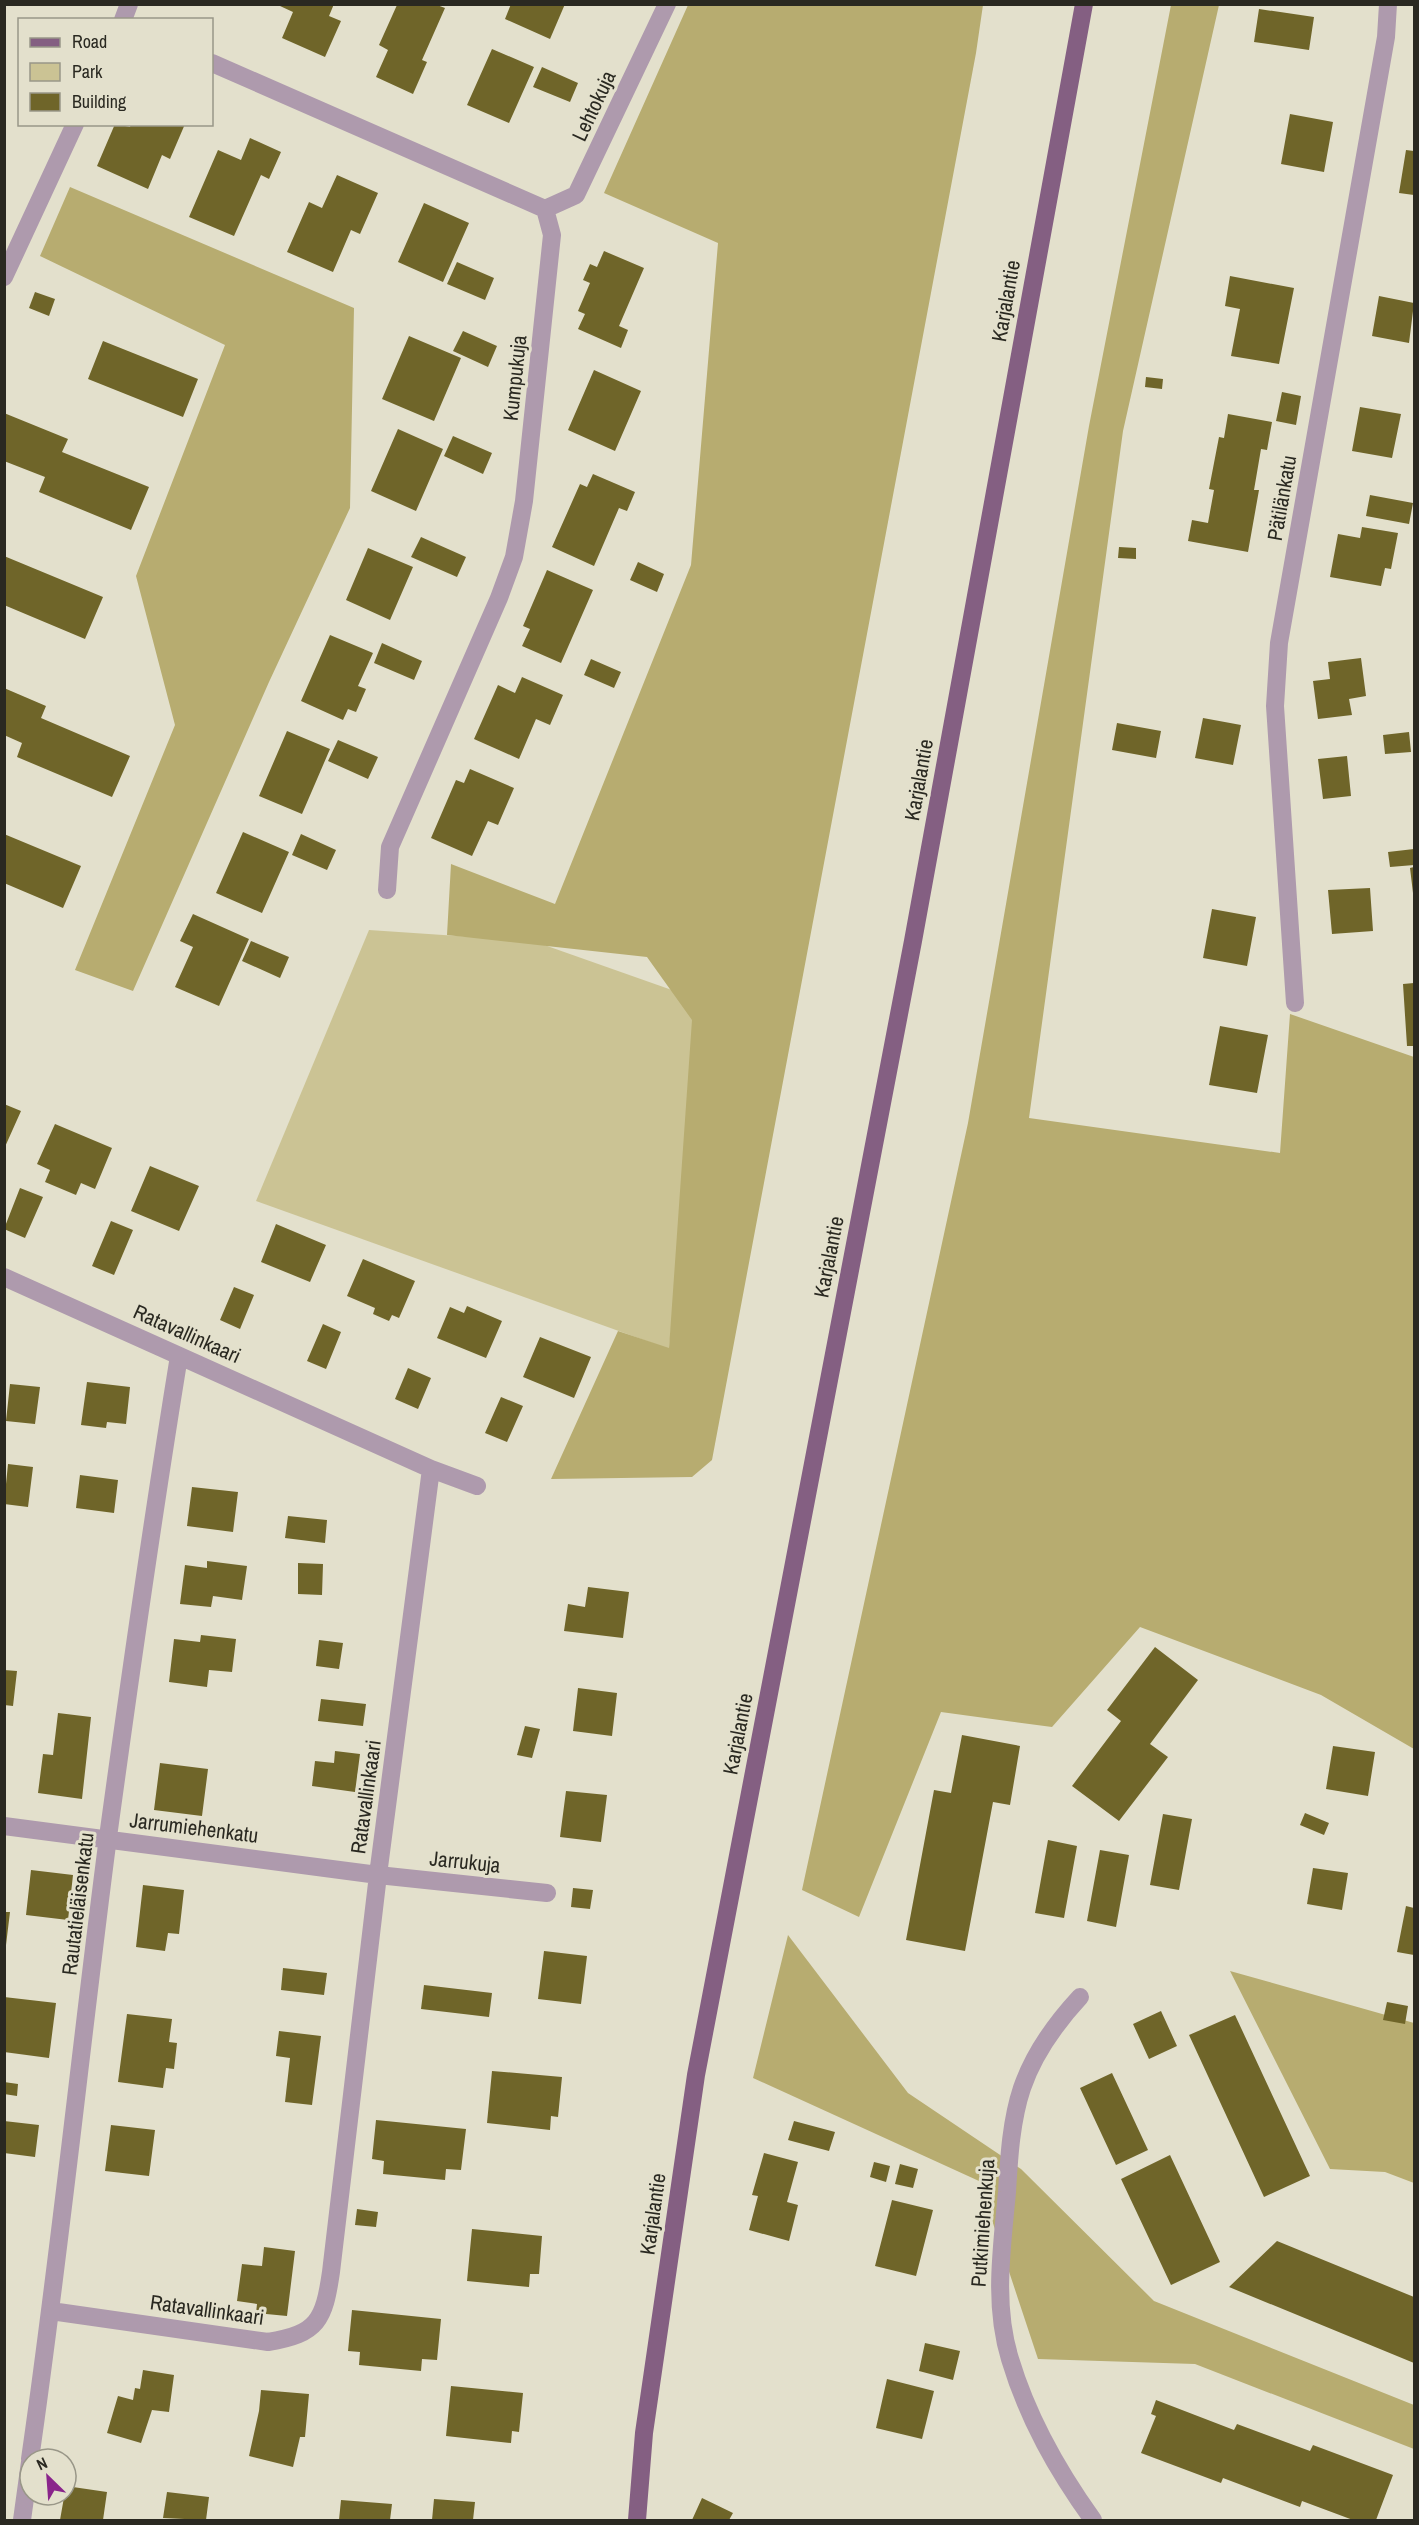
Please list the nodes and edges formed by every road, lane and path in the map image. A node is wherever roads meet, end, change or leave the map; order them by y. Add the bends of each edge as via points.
1 (667, 4) edge
2 (1084, 4) edge
3 (1388, 4) edge
4 (213, 63) edge
5 (74, 126) edge
6 (545, 210) junction
7 (4, 277) edge
8 (387, 890) dead end
9 (1295, 1003) dead end
10 (4, 1277) edge
11 (179, 1356) junction
12 (432, 1469) junction
13 (477, 1486) dead end
14 (4, 1826) edge
15 (108, 1840) junction
16 (378, 1875) junction
17 (547, 1893) dead end
18 (1080, 1997) dead end
19 (51, 2311) junction
20 (32, 2447) edge
21 (637, 2520) edge
22 (1093, 2520) edge

1 - 6 street, Lehtokuja via 576,195
2 - 21 main road, Karjalantie via 910,953 696,2075 644,2433
3 - 9 street, Pätilänkatu via 1384,48 1279,644 1275,706
4 - 6 street
5 - 7 street
6 - 8 street, Kumpukuja via 552,235 524,501 514,557 390,846
10 - 11 street, Ratavallinkaari
11 - 12 street, Ratavallinkaari
11 - 15 street, Rautatieläisenkatu
12 - 13 street
12 - 16 street, Ratavallinkaari
14 - 15 street, Jarrumiehenkatu
15 - 16 street, Jarrumiehenkatu
15 - 19 street, Rautatieläisenkatu
16 - 17 street, Jarrukuja
16 - 19 street, Ratavallinkaari via 331,2272 320,2320 295,2337 268,2342
18 - 22 street, Putkimiehenkuja via 1040,2047 1022,2089 1015,2120 998,2278 1009,2357 1021,2393 1052,2460
19 - 20 street, Rautatieläisenkatu

